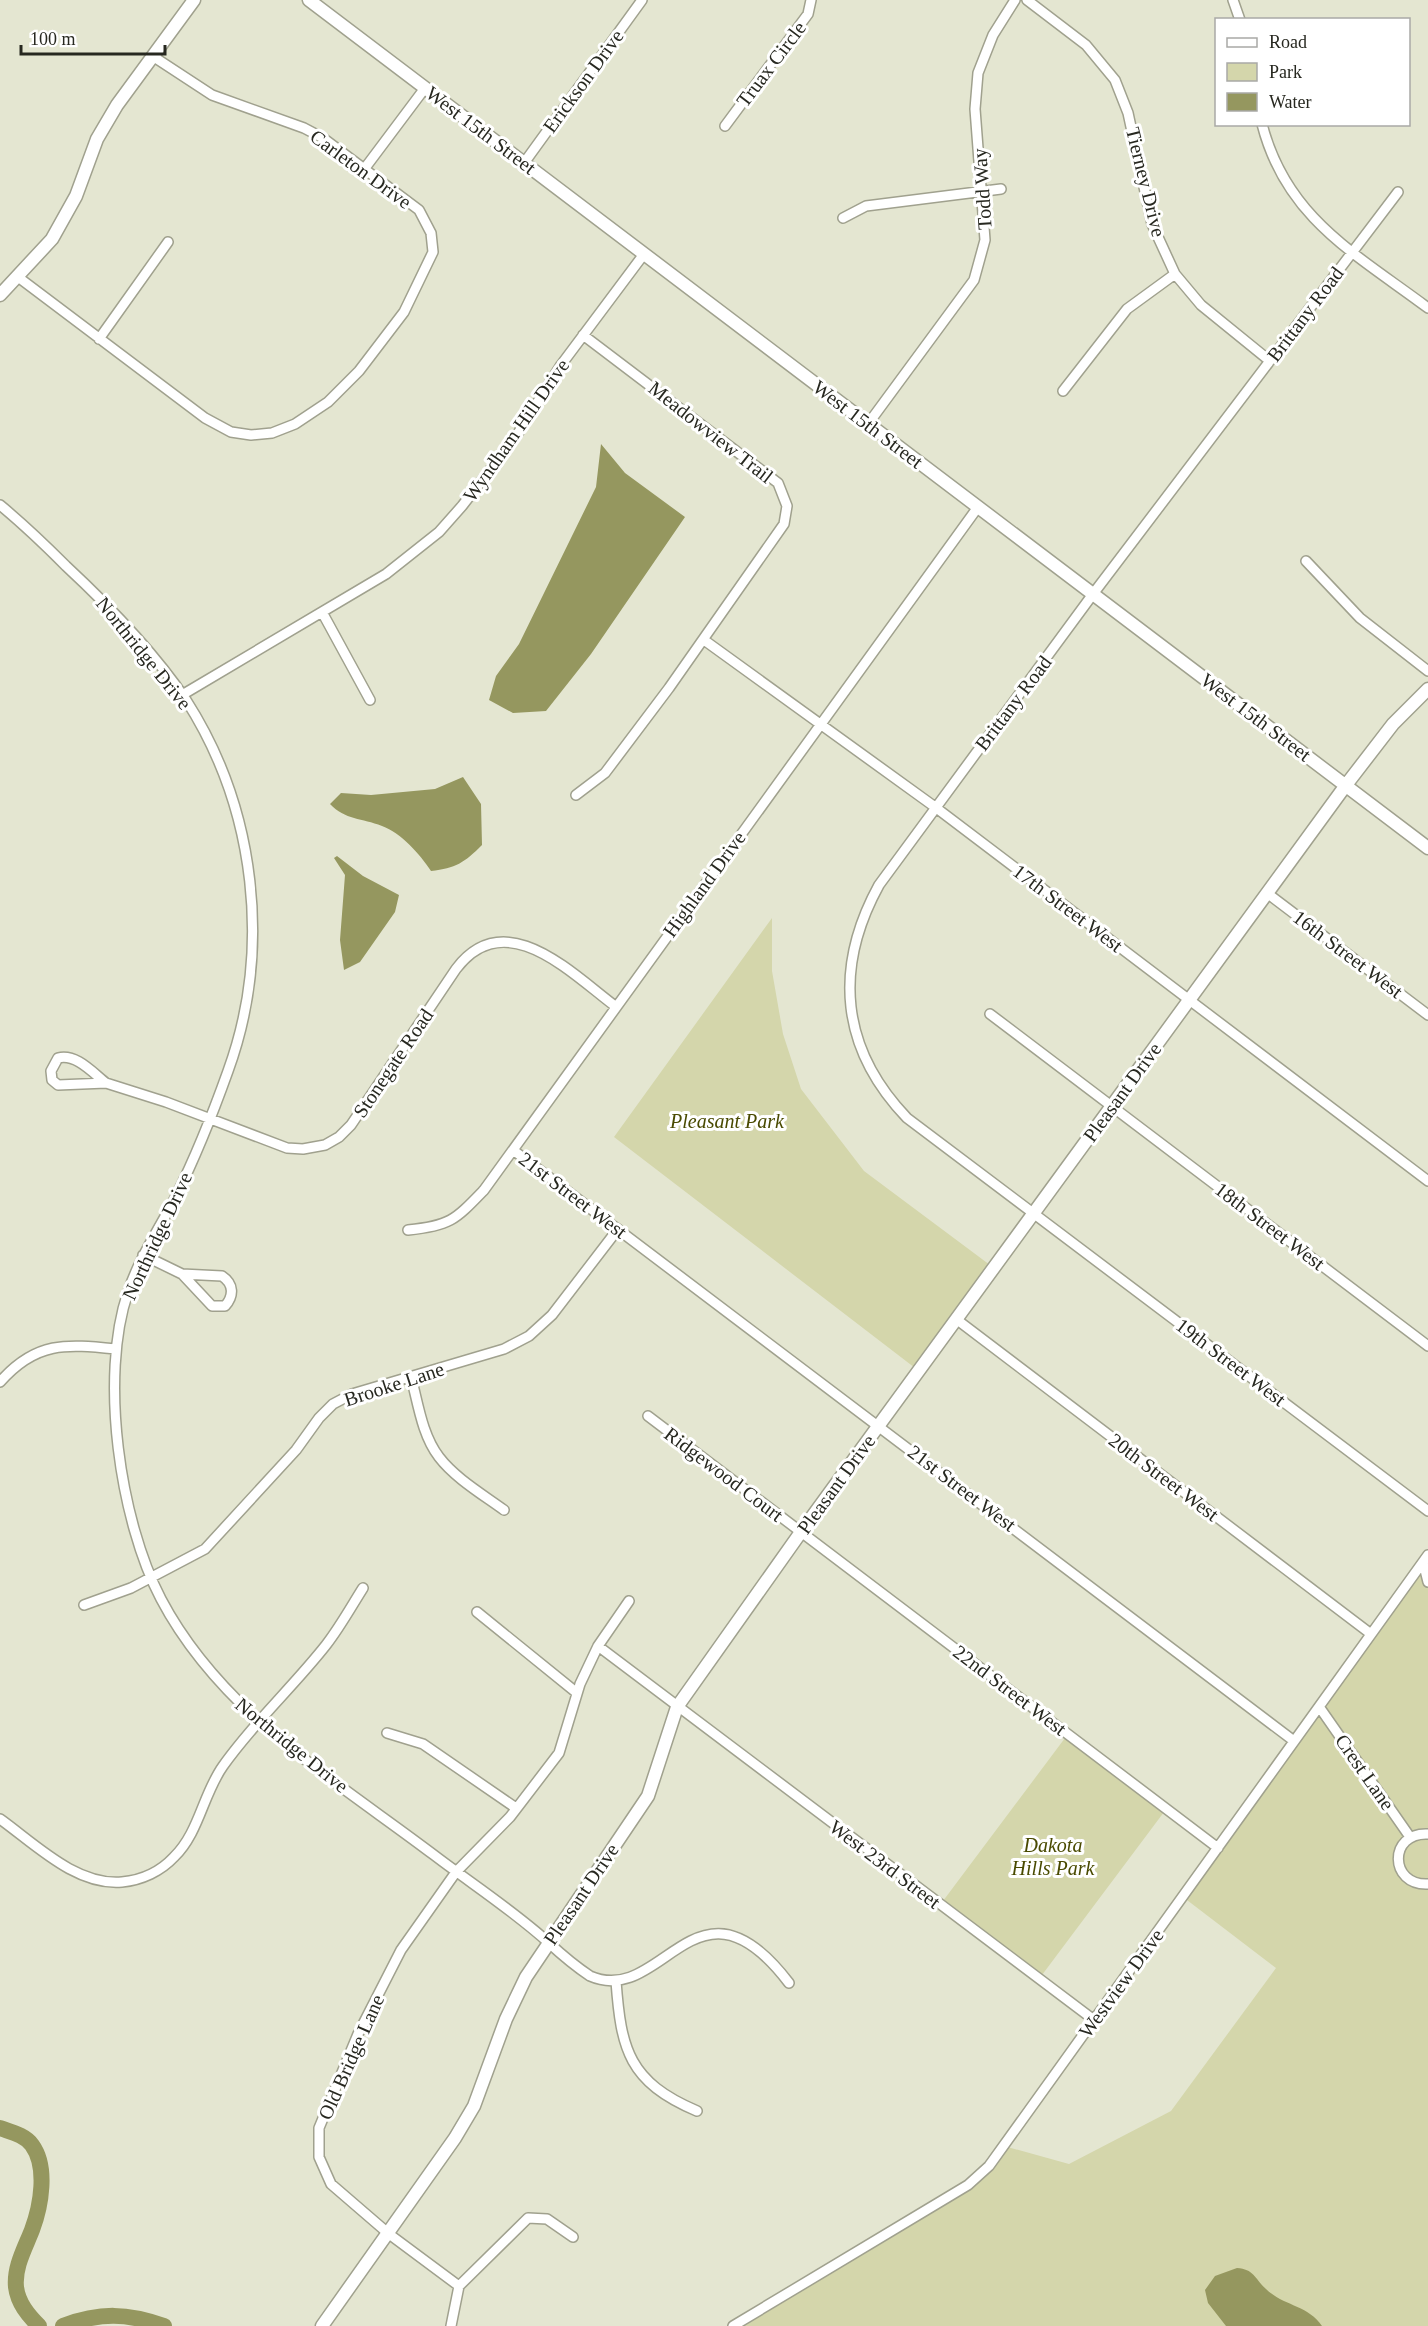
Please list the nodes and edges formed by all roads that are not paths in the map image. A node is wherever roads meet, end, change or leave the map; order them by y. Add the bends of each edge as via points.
1 (194, 0) edge
2 (309, 0) edge
3 (642, 0) edge
4 (811, 0) edge
5 (1015, 0) edge
6 (1027, 0) edge
7 (1233, 0) edge
8 (1239, 18) edge
9 (154, 57) junction
10 (425, 88) junction
11 (725, 126) dead end
12 (1263, 126) edge
13 (524, 163) junction
14 (365, 168) junction
15 (1000, 189) dead end
16 (983, 191) junction
17 (1398, 192) dead end
18 (843, 218) dead end
19 (168, 242) dead end
20 (1353, 252) junction
21 (644, 254) junction
22 (1175, 274) junction
23 (18, 277) junction
24 (0, 295) edge
25 (1428, 308) edge
26 (584, 334) junction
27 (99, 339) junction
28 (1269, 361) junction
29 (1063, 391) dead end
30 (868, 424) junction
31 (0, 505) edge
32 (978, 507) junction
33 (1306, 561) dead end
34 (1093, 594) junction
35 (322, 612) junction
36 (704, 640) junction
37 (1428, 671) edge
38 (1428, 689) edge
39 (182, 695) junction
40 (370, 700) dead end
41 (820, 726) junction
42 (1346, 786) junction
43 (576, 795) dead end
44 (935, 807) junction
45 (1428, 848) edge
46 (1267, 893) junction
47 (1190, 1000) junction
48 (615, 1005) junction
49 (990, 1014) dead end
50 (1428, 1015) edge
51 (106, 1083) junction
52 (1112, 1106) junction
53 (209, 1119) junction
54 (513, 1150) junction
55 (1428, 1181) edge
56 (1034, 1213) junction
57 (618, 1229) junction
58 (408, 1230) dead end
59 (143, 1255) junction
60 (182, 1274) junction
61 (956, 1319) junction
62 (1428, 1346) edge
63 (116, 1349) junction
64 (411, 1377) junction
65 (0, 1382) edge
66 (648, 1416) dead end
67 (879, 1425) junction
68 (504, 1510) dead end
69 (1428, 1511) edge
70 (801, 1532) junction
71 (1426, 1558) edge
72 (152, 1578) junction
73 (1428, 1582) edge
74 (363, 1588) dead end
75 (629, 1601) dead end
76 (84, 1605) dead end
77 (477, 1612) dead end
78 (1371, 1634) junction
79 (598, 1646) junction
80 (577, 1693) junction
81 (677, 1707) junction
82 (1320, 1708) junction
83 (257, 1721) junction
84 (387, 1733) dead end
85 (1294, 1741) junction
86 (516, 1808) junction
87 (0, 1818) edge
88 (1428, 1834) edge
89 (1410, 1837) junction
90 (1218, 1848) junction
91 (456, 1872) junction
92 (1428, 1884) edge
93 (549, 1942) junction
94 (616, 1982) junction
95 (789, 1983) dead end
96 (1094, 2020) junction
97 (697, 2111) dead end
98 (389, 2234) junction
99 (573, 2237) dead end
100 (459, 2286) junction
101 (322, 2326) edge
102 (451, 2326) edge
103 (734, 2326) edge

1 - 9 street
2 - 10 street, West 15th Street
3 - 13 street, Erickson Drive
4 - 11 street, Truax Circle via 808,14
5 - 16 street, Todd Way via 993,35 978,74 975,108
6 - 22 street, Tierney Drive via 1086,45 1115,80 1128,113 1152,224
7 - 8 street
9 - 14 street, Carleton Drive via 212,95 304,128
9 - 23 street via 96,139 76,196 52,239
10 - 13 street, West 15th Street
10 - 14 street
12 - 20 street via 1287,187 1314,220
13 - 21 street, West 15th Street
14 - 27 street, Carleton Drive via 419,210 431,232 433,252 410,301 387,336 349,382 306,418 272,434 231,432 205,418
15 - 16 street
16 - 18 street via 866,206
16 - 30 street, Todd Way via 985,240 974,280
17 - 20 street, Brittany Road
19 - 27 street
20 - 25 street
20 - 28 street, Brittany Road
21 - 26 street, Wyndham Hill Drive
21 - 30 street, West 15th Street
22 - 28 street, Tierney Drive via 1201,305
22 - 29 street via 1127,309
23 - 24 street
23 - 27 street, Carleton Drive
26 - 35 street, Wyndham Hill Drive via 530,417 451,519 400,564
26 - 36 street, Meadowview Trail via 778,483 787,506 784,524
28 - 34 street, Brittany Road
30 - 32 street, West 15th Street
31 - 39 street, Northridge Drive via 110,608
32 - 34 street, West 15th Street
32 - 41 street, Highland Drive
33 - 37 street via 1360,618
34 - 42 street, West 15th Street
34 - 44 street, Brittany Road
35 - 39 street, Wyndham Hill Drive
35 - 40 street
36 - 41 street, 17th Street West
36 - 43 street, Meadowview Trail via 605,773
38 - 42 street, Pleasant Drive via 1393,724
39 - 53 street, Northridge Drive via 214,753 230,794 246,853 252,912 251,971 241,1029
41 - 44 street, 17th Street West
41 - 48 street, Highland Drive
42 - 45 street, West 15th Street
42 - 46 street, Pleasant Drive
44 - 47 street, 17th Street West
44 - 56 street, Brittany Road via 879,885 855,938 849,990 856,1036 881,1088 907,1119
46 - 47 street, Pleasant Drive
46 - 50 street, 16th Street West
47 - 52 street, Pleasant Drive
47 - 55 street, 17th Street West
48 - 53 street, Stonegate Road via 527,945 490,945 468,956 456,969 339,1137 325,1145 303,1149 281,1147
48 - 54 street, Highland Drive
49 - 52 street, 18th Street West
51 - 51 street via 63,1086 52,1080 51,1071 58,1058 66,1056
51 - 53 street, Stonegate Road
52 - 56 street, Pleasant Drive
52 - 62 street, 18th Street West
53 - 59 street, Northridge Drive via 181,1186
54 - 57 street, 21st Street West
54 - 58 street, Highland Drive via 484,1190 454,1218 440,1227
56 - 61 street, Pleasant Drive
56 - 69 street, 19th Street West
57 - 64 street, Brooke Lane via 552,1315 529,1336 504,1349
57 - 67 street, 21st Street West
59 - 60 street
59 - 63 street, Northridge Drive via 126,1299
60 - 60 street via 216,1308 225,1306 232,1296 230,1282 222,1276
61 - 67 street, Pleasant Drive
61 - 78 street, 20th Street West
63 - 65 street via 69,1345 49,1348 22,1360
63 - 72 street, Northridge Drive via 121,1466
64 - 68 street via 426,1432 437,1455 449,1469
64 - 72 street, Brooke Lane via 352,1394 333,1404 205,1549
66 - 70 street, Ridgewood Court
67 - 70 street, Pleasant Drive
67 - 85 street, 21st Street West
70 - 81 street, Pleasant Drive
70 - 90 street, 22nd Street West
71 - 73 street
71 - 78 street, Westview Drive
72 - 76 street, Brooke Lane
72 - 83 street, Northridge Drive via 202,1662
74 - 83 street via 327,1644
75 - 79 street, Old Bridge Lane
77 - 80 street
78 - 82 street, Westview Drive
79 - 80 street, Old Bridge Lane
79 - 81 street, West 23rd Street
80 - 86 street, Old Bridge Lane via 559,1753
81 - 93 street, Pleasant Drive via 648,1796
81 - 96 street, West 23rd Street
82 - 85 street, Westview Drive
82 - 89 street, Crest Lane
83 - 87 street via 212,1784 180,1850 160,1869 141,1878 113,1882 83,1876
83 - 91 street, Northridge Drive
84 - 86 street via 423,1743
85 - 90 street, Westview Drive
86 - 91 street, Old Bridge Lane
88 - 89 street
89 - 92 street via 1400,1850 1398,1865 1410,1881
90 - 96 street, Westview Drive
91 - 93 street, Northridge Drive
91 - 98 street, Old Bridge Lane via 401,1950 358,2034 319,2128 319,2157 331,2184
93 - 94 street, Northridge Drive via 562,1957 590,1976
93 - 98 street, Pleasant Drive via 526,1977 506,2019 474,2106
94 - 95 street via 635,1976 687,1941 720,1935 740,1938 758,1947
94 - 97 street via 620,2030 634,2063 664,2095
96 - 103 street, Westview Drive via 1001,2150 968,2185
98 - 100 street, Old Bridge Lane
98 - 101 street, Pleasant Drive
99 - 100 street via 547,2218 528,2218
100 - 102 street

